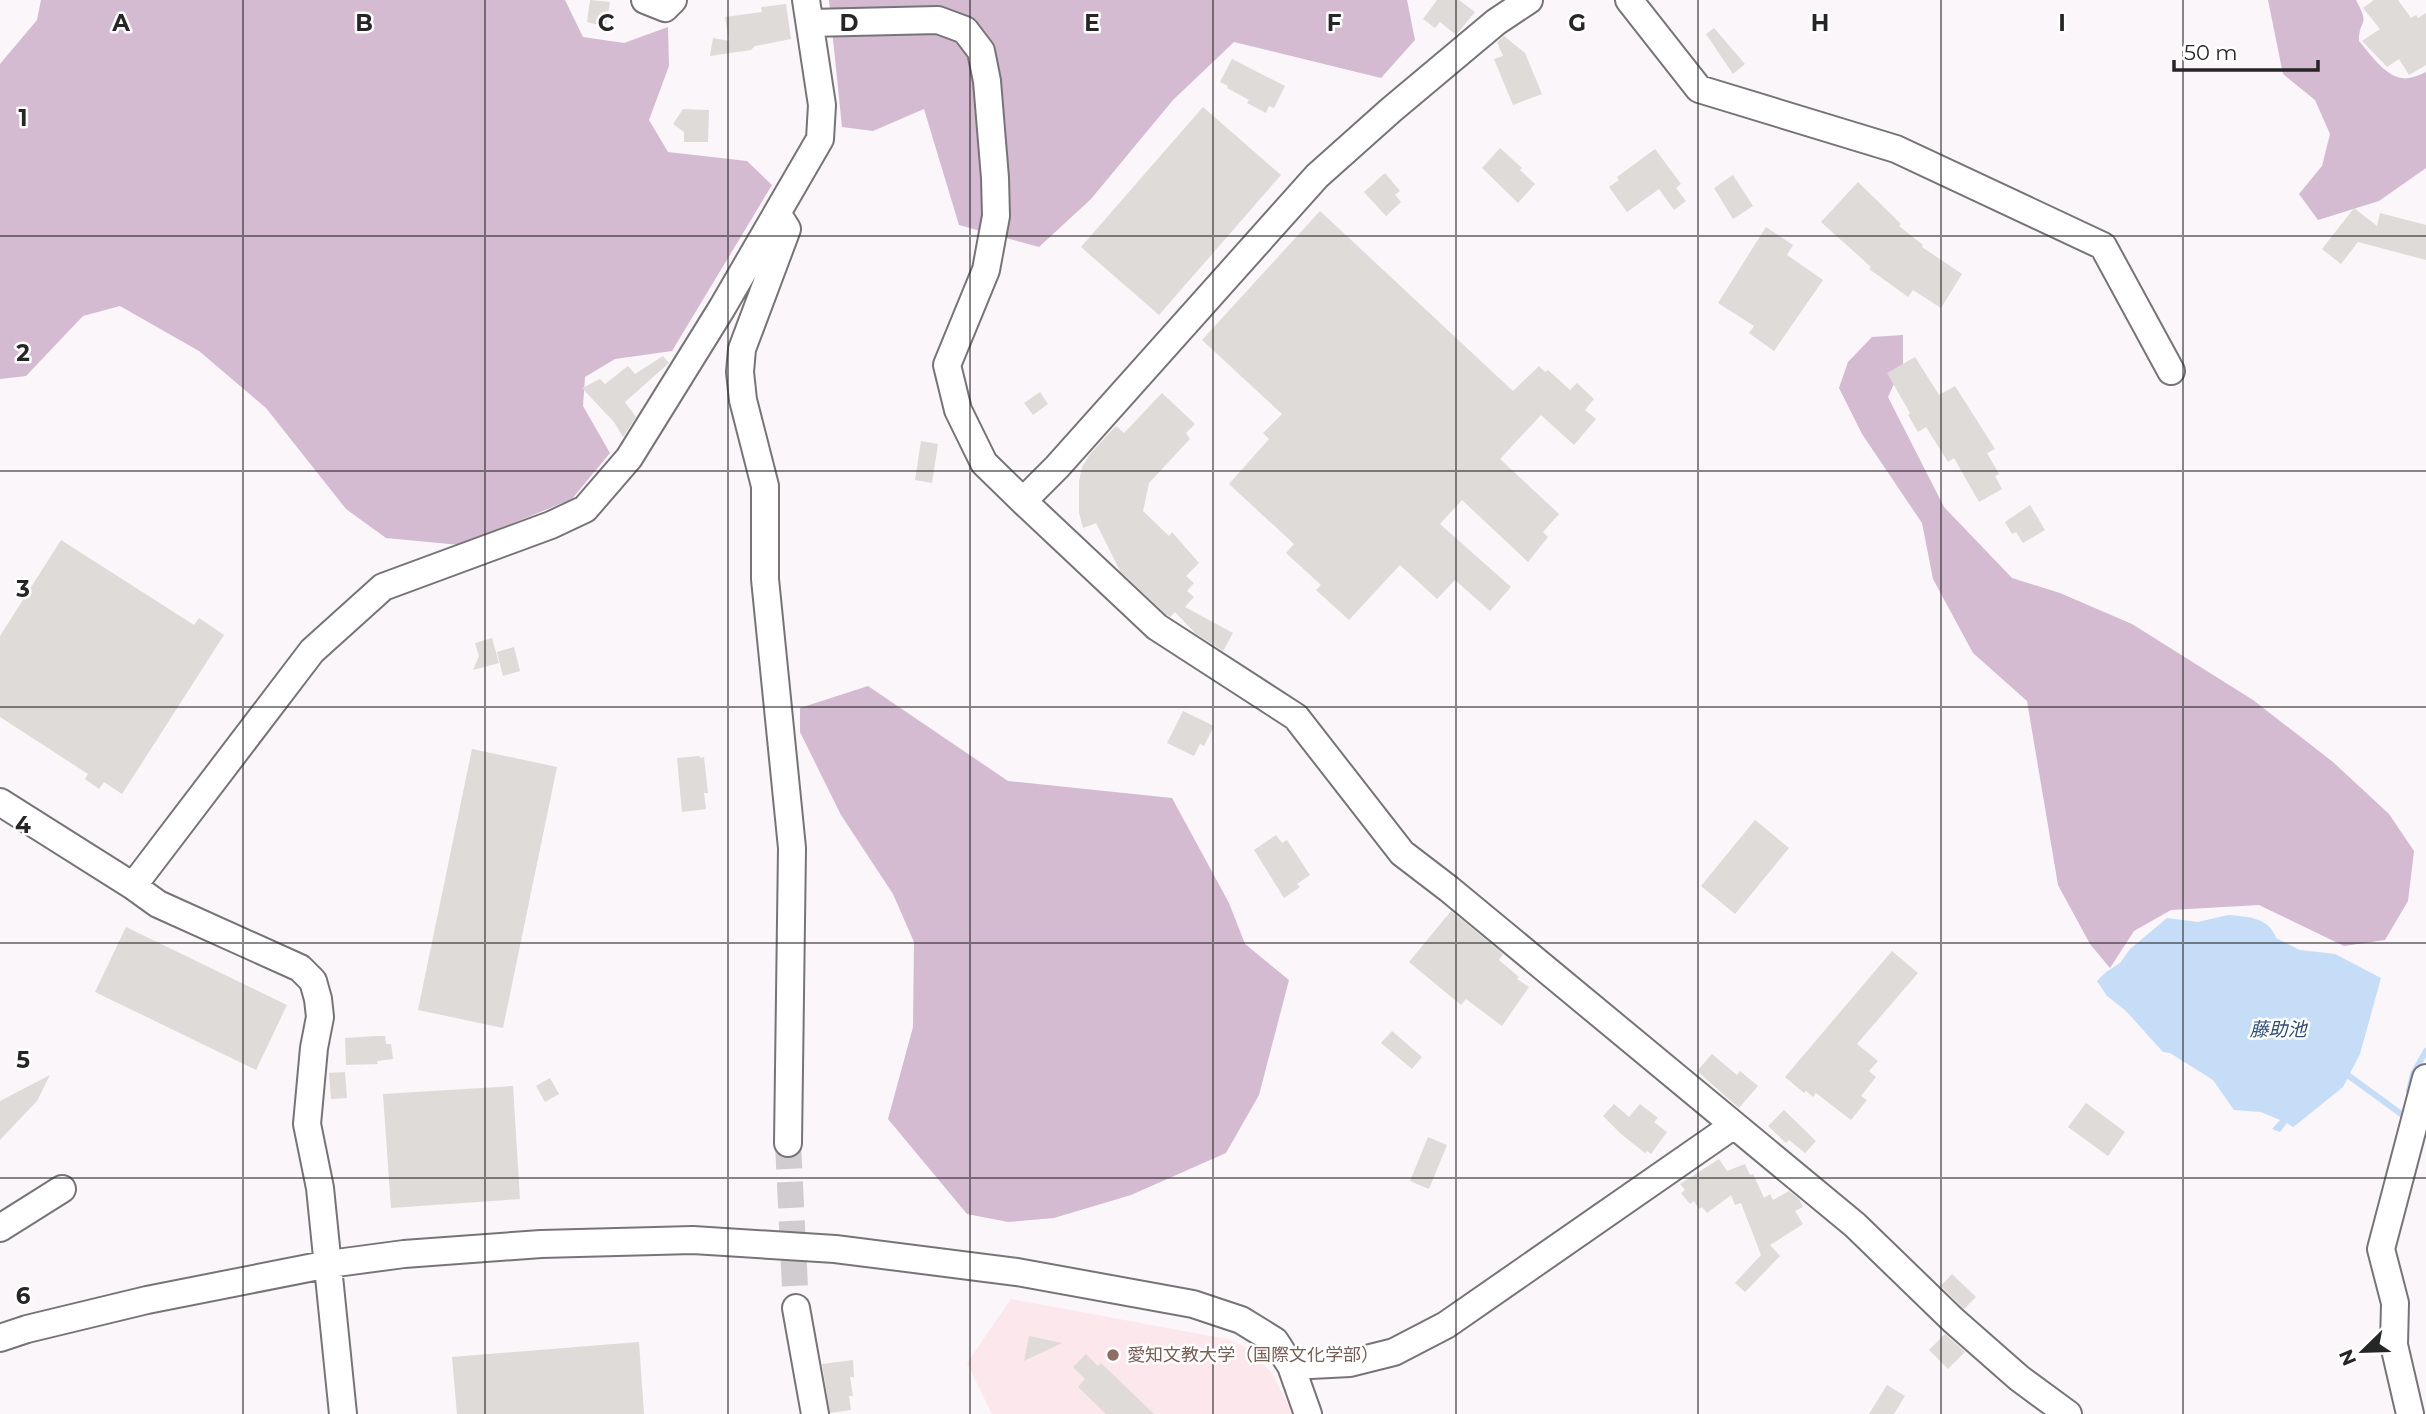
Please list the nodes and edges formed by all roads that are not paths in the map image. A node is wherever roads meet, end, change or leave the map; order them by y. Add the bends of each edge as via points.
1 (645, 0) edge
2 (673, 0) edge
3 (1530, 0) edge
4 (1629, 0) edge
5 (808, 12) edge
6 (777, 213) junction
7 (2171, 371) dead end
8 (1023, 501) junction
9 (0, 802) edge
10 (133, 886) junction
11 (2426, 1078) edge
12 (1734, 1125) junction
13 (788, 1143) tunnel mouth
14 (62, 1189) dead end
15 (0, 1228) edge
16 (329, 1264) junction
17 (796, 1308) tunnel mouth
18 (0, 1338) edge
19 (1291, 1366) junction
20 (343, 1414) edge
21 (816, 1414) edge
22 (1308, 1414) edge
23 (2068, 1414) edge
24 (2410, 1414) edge

1 - 2 street via 665,8
3 - 8 street via 1496,22 1317,176
4 - 7 street via 1699,89 1896,149 2103,246
5 - 6 street via 822,105 820,139
5 - 8 street via 938,20 965,30 981,51 996,216 986,270 947,365 958,410 984,463
6 - 10 street via 629,457 585,509 383,587 312,651
6 - 13 street via 787,229 742,349 740,372 765,486 766,591 792,848
8 - 12 street via 1157,627 1296,717 1402,852
9 - 10 street
10 - 16 street via 158,904 300,968 313,981 320,1017 307,1124
11 - 24 street via 2381,1249 2395,1303 2394,1345
12 - 19 street via 1446,1325 1394,1352 1349,1363
12 - 23 street via 1854,1225 2019,1378
14 - 15 street
16 - 18 street via 147,1300
16 - 19 street via 541,1244 693,1240 835,1249 1017,1272 1193,1304 1241,1320 1275,1341
16 - 20 street
17 - 21 street
19 - 22 street

